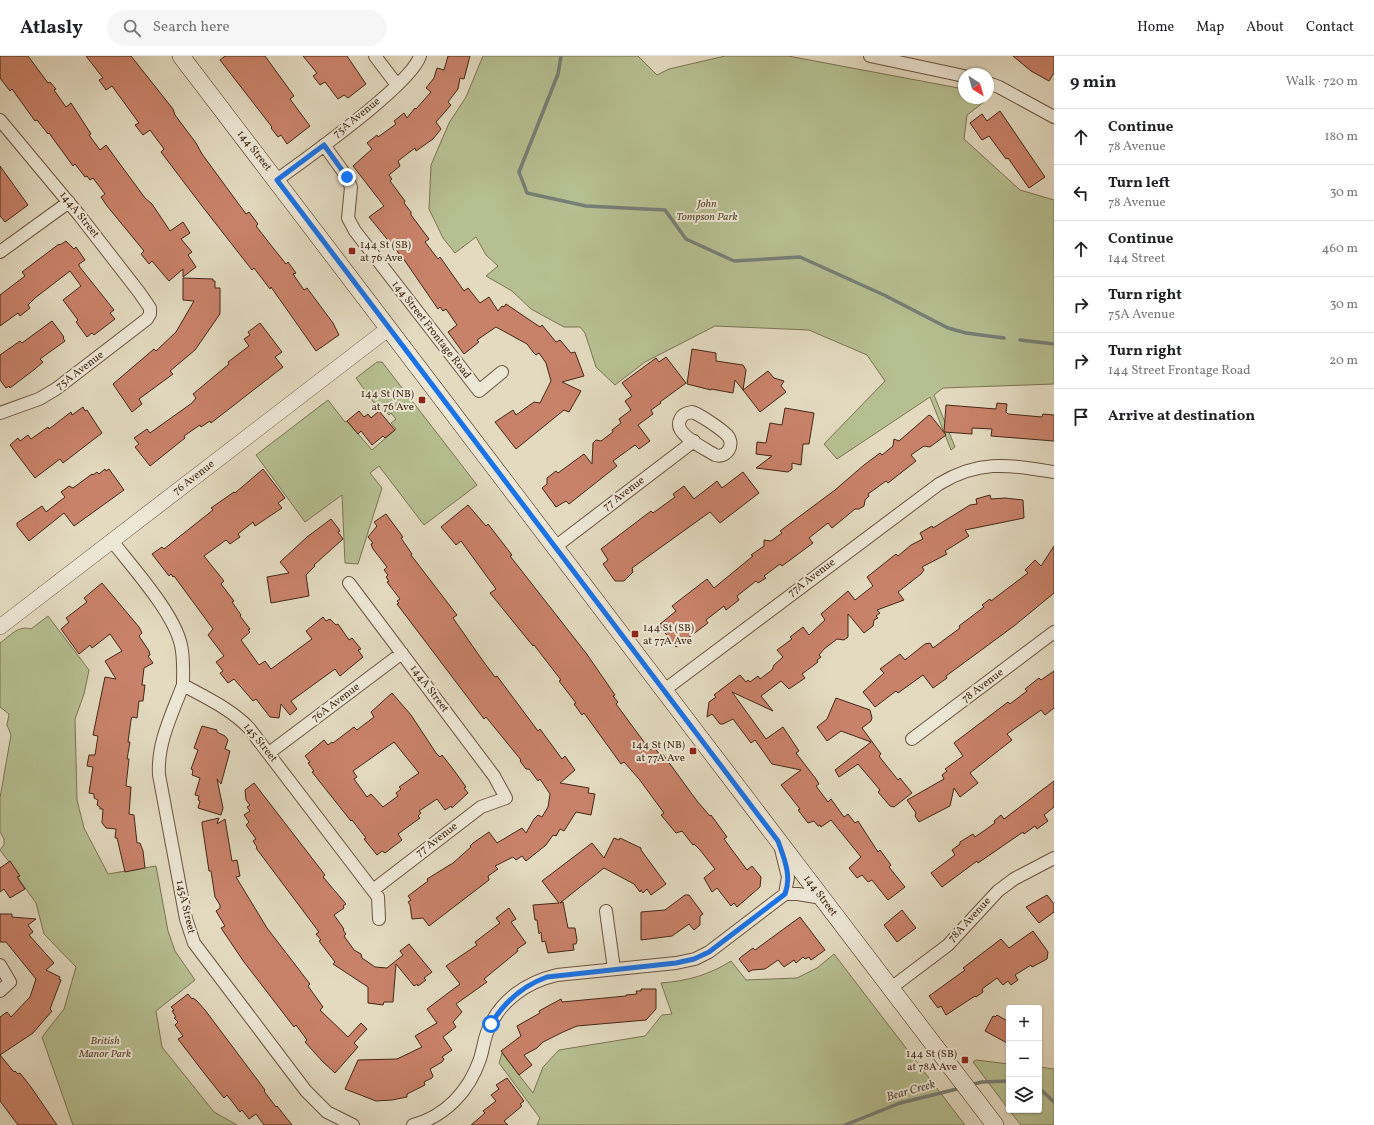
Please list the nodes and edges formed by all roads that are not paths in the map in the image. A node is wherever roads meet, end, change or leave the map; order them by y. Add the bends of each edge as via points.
1 (181, 56) edge
2 (375, 56) edge
3 (420, 56) edge
4 (870, 56) edge
5 (926, 61) edge
6 (958, 74) edge
7 (397, 85) junction
8 (994, 85) edge
9 (1054, 117) edge
10 (0, 120) edge
11 (324, 145) junction
12 (277, 180) junction
13 (69, 202) junction
14 (0, 252) edge
15 (150, 314) joint
16 (389, 328) junction
17 (502, 372) dead end
18 (0, 413) edge
19 (694, 441) dead end
20 (1054, 472) edge
21 (112, 541) junction
22 (555, 547) junction
23 (349, 583) dead end
24 (0, 627) edge
25 (1054, 632) edge
26 (402, 653) junction
27 (183, 685) junction
28 (663, 691) junction
29 (912, 739) dead end
30 (269, 753) junction
31 (506, 798) joint
32 (778, 841) junction
33 (1054, 858) edge
34 (373, 890) junction
35 (785, 894) junction
36 (822, 898) junction
37 (606, 911) dead end
38 (379, 919) dead end
39 (0, 965) edge
40 (614, 969) junction
41 (890, 988) junction
42 (0, 991) edge
43 (353, 1125) edge
44 (413, 1125) edge
45 (995, 1125) edge

1 - 12 main road, 144 Street
2 - 7 street
3 - 7 street, 75A Avenue via 410,72
4 - 5 street
5 - 6 street
7 - 11 street, 75A Avenue
8 - 9 street
10 - 13 street, 144A Street
11 - 12 street, 75A Avenue
11 - 17 street, 144 Street Frontage Road via 351,187 348,218 355,231 478,390
12 - 16 main road, 144 Street
13 - 14 street
13 - 15 street, 144A Street via 139,292 150,308
15 - 18 street, 75A Avenue via 147,319 56,389 39,400
16 - 21 street, 76 Avenue
16 - 22 main road, 144 Street
19 - 22 street, 77 Avenue
20 - 28 street, 77A Avenue via 999,465 981,466 964,471 939,484
21 - 24 street, 76 Avenue
21 - 27 street via 176,629 183,654
22 - 28 main road, 144 Street
23 - 26 street, 144A Street
25 - 29 street, 78 Avenue
26 - 30 street, 76A Avenue
26 - 31 street, 144A Street via 494,776
27 - 30 street, 145 Street via 242,720
27 - 43 street, 145A Street via 162,742 158,762 188,927 200,951 306,1091 327,1112
28 - 32 main road, 144 Street
30 - 34 street, 145 Street
31 - 34 street, 77 Avenue via 481,807
32 - 35 street via 788,877
32 - 36 main road, 144 Street
33 - 41 street, 78A Avenue via 1014,879 998,891 956,937
34 - 38 street, 145 Street via 378,897
35 - 36 street
35 - 40 street via 700,957 676,963
36 - 41 main road, 144 Street
37 - 40 street
39 - 42 street via 10,982
40 - 44 street via 547,977 513,995 491,1024 476,1070 460,1096 434,1116
41 - 45 main road, 144 Street

